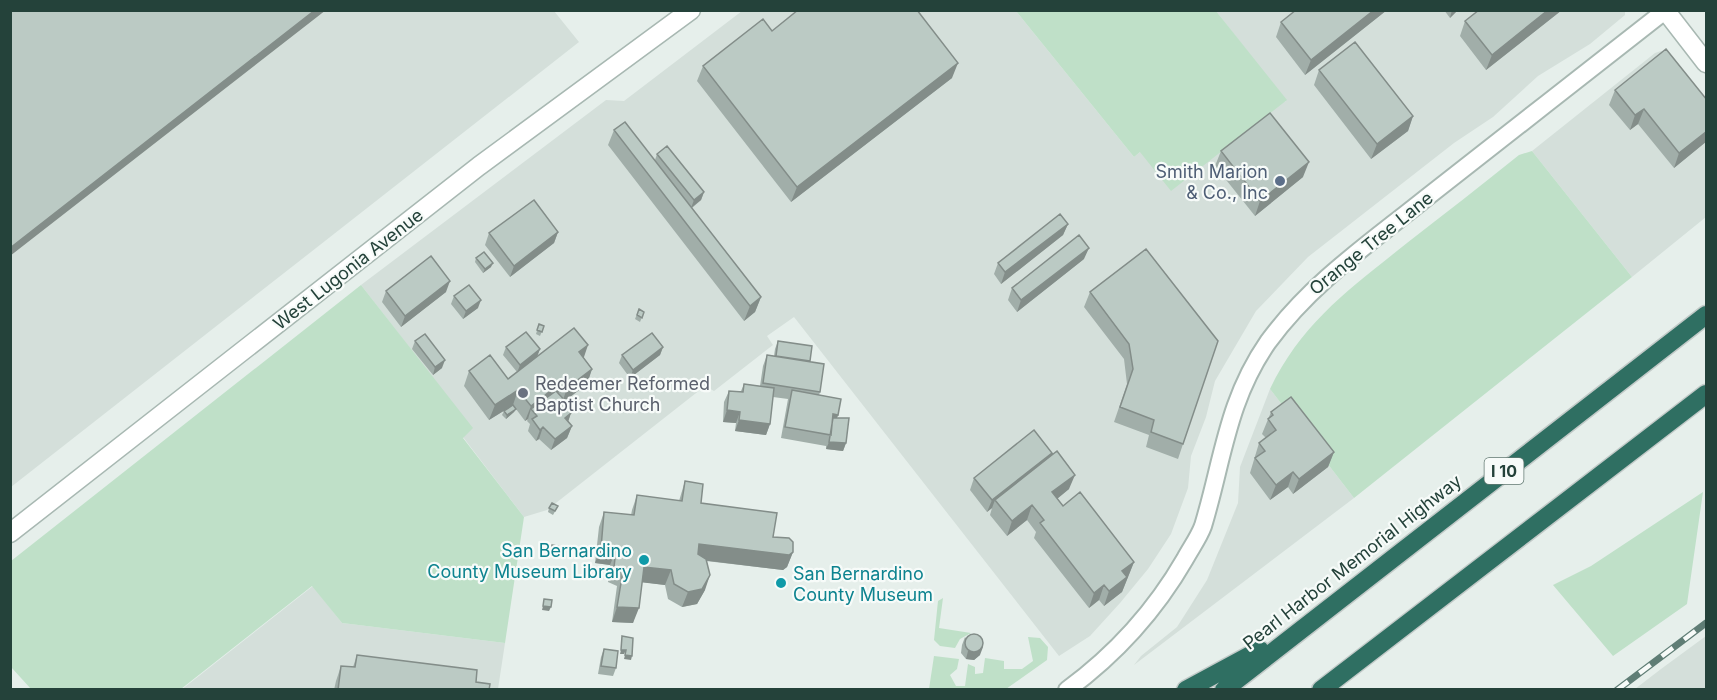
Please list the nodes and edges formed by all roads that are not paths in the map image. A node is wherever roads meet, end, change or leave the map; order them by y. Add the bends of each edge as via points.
1 (691, 10) edge
2 (1666, 11) edge
3 (1707, 63) edge
4 (1707, 315) edge
5 (1707, 394) edge
6 (10, 533) edge
7 (1468, 575) junction
8 (1301, 628) junction
9 (1067, 690) edge
10 (1186, 690) edge
11 (1224, 690) edge
12 (1321, 690) edge
13 (1339, 690) edge

1 - 6 street, West Lugonia Avenue via 479,166
2 - 3 street
2 - 9 street, Orange Tree Lane via 1303,299 1267,344 1246,381 1226,430 1202,529 1176,573 1150,612 1116,650
4 - 8 highway, Pearl Harbor Memorial Highway / I 10
5 - 7 highway
7 - 12 highway
7 - 13 highway
8 - 10 highway
8 - 11 highway, Pearl Harbor Memorial Highway / I 10

